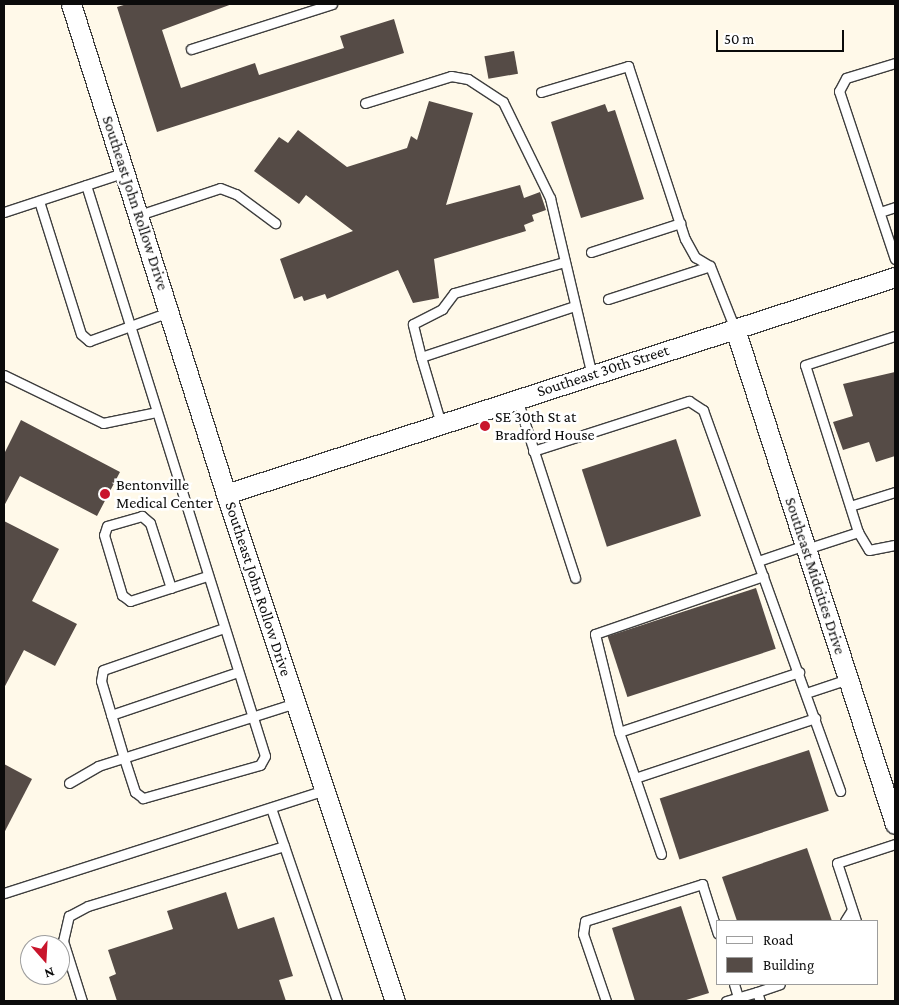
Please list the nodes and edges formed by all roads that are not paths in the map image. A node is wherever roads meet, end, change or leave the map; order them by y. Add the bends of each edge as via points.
1 (71, 4) edge
2 (332, 4) edge
3 (191, 49) dead end
4 (895, 63) edge
5 (541, 92) dead end
6 (365, 103) dead end
7 (126, 172) junction
8 (86, 185) junction
9 (39, 200) junction
10 (895, 207) edge
11 (4, 212) edge
12 (880, 212) junction
13 (139, 215) junction
14 (275, 223) dead end
15 (680, 223) junction
16 (591, 252) dead end
17 (895, 259) edge
18 (564, 262) junction
19 (710, 266) junction
20 (895, 277) edge
21 (608, 300) dead end
22 (574, 306) junction
23 (169, 312) junction
24 (128, 327) junction
25 (735, 328) junction
26 (895, 336) edge
27 (421, 356) junction
28 (4, 375) edge
29 (592, 375) junction
30 (517, 399) junction
31 (156, 412) junction
32 (441, 424) junction
33 (533, 451) junction
34 (895, 492) edge
35 (226, 494) junction
36 (850, 506) junction
37 (858, 532) junction
38 (895, 545) edge
39 (806, 547) junction
40 (758, 561) junction
41 (207, 576) junction
42 (763, 576) junction
43 (575, 578) dead end
44 (171, 588) junction
45 (224, 628) junction
46 (238, 672) junction
47 (799, 672) junction
48 (848, 679) junction
49 (806, 693) junction
50 (296, 703) junction
51 (111, 715) junction
52 (252, 718) junction
53 (815, 718) junction
54 (619, 732) junction
55 (124, 758) junction
56 (635, 778) junction
57 (69, 783) dead end
58 (324, 790) junction
59 (840, 791) dead end
60 (271, 808) junction
61 (895, 824) edge
62 (895, 844) edge
63 (284, 846) junction
64 (661, 854) dead end
65 (4, 893) edge
66 (852, 910) junction
67 (846, 920) edge
68 (856, 920) edge
69 (716, 928) edge
70 (734, 985) edge
71 (777, 985) edge
72 (757, 992) junction
73 (738, 997) junction
74 (82, 1001) edge
75 (337, 1001) edge
76 (395, 1001) edge
77 (606, 1001) edge
78 (726, 1001) edge
79 (760, 1001) edge

1 - 7 street, Southeast John Rollow Drive
2 - 3 lane
4 - 12 lane via 846,78 839,90
5 - 15 lane via 628,66
6 - 18 lane via 451,76 494,93 503,102 550,198
7 - 8 lane
7 - 13 street, Southeast John Rollow Drive
8 - 9 lane
8 - 24 lane
9 - 11 lane
9 - 24 lane via 81,334 88,341
10 - 12 lane
12 - 17 lane
13 - 14 lane via 220,188 236,194
13 - 23 street, Southeast John Rollow Drive
15 - 16 lane
15 - 19 lane via 695,257
18 - 22 lane
18 - 27 lane via 454,293 442,310 412,324
19 - 21 lane
19 - 25 lane
20 - 25 street, Southeast 30th Street
22 - 27 lane
22 - 29 lane
23 - 24 lane
23 - 35 street, Southeast John Rollow Drive
24 - 31 lane
25 - 29 street, Southeast 30th Street
25 - 39 street, Southeast Midcities Drive
26 - 36 lane via 805,365
27 - 32 lane
28 - 31 lane via 103,423
29 - 30 street, Southeast 30th Street
30 - 32 street, Southeast 30th Street
30 - 33 lane
31 - 41 lane
32 - 35 street, Southeast 30th Street
33 - 40 lane via 689,401 696,403 706,418
33 - 43 lane
34 - 36 lane
35 - 50 street, Southeast John Rollow Drive
36 - 37 lane
37 - 38 lane via 869,550
37 - 39 lane
39 - 40 lane
39 - 48 street, Southeast Midcities Drive
40 - 42 lane
41 - 44 lane
41 - 45 lane
42 - 47 lane
42 - 54 lane via 595,634
44 - 44 lane via 130,602 122,595 104,535 107,526 142,516 150,523
45 - 46 lane
45 - 51 lane via 103,670 101,681
46 - 51 lane
46 - 52 lane
47 - 49 lane
47 - 54 lane
48 - 49 lane
48 - 61 street, Southeast Midcities Drive
49 - 53 lane
50 - 52 lane
50 - 58 street, Southeast John Rollow Drive
51 - 55 lane
52 - 55 lane
52 - 55 lane via 265,756 260,765 143,798 134,792
53 - 56 lane
53 - 59 lane
54 - 56 lane
55 - 57 lane via 98,766
56 - 64 lane
58 - 60 lane
58 - 76 street, Southeast John Rollow Drive
60 - 63 lane
60 - 65 lane
62 - 66 lane via 837,863
63 - 74 lane via 88,906 69,916 62,941
63 - 75 lane
66 - 67 lane
66 - 68 lane
69 - 77 lane via 702,884 585,921 583,934
70 - 73 lane
71 - 72 lane
72 - 73 lane
72 - 79 lane
73 - 78 lane

